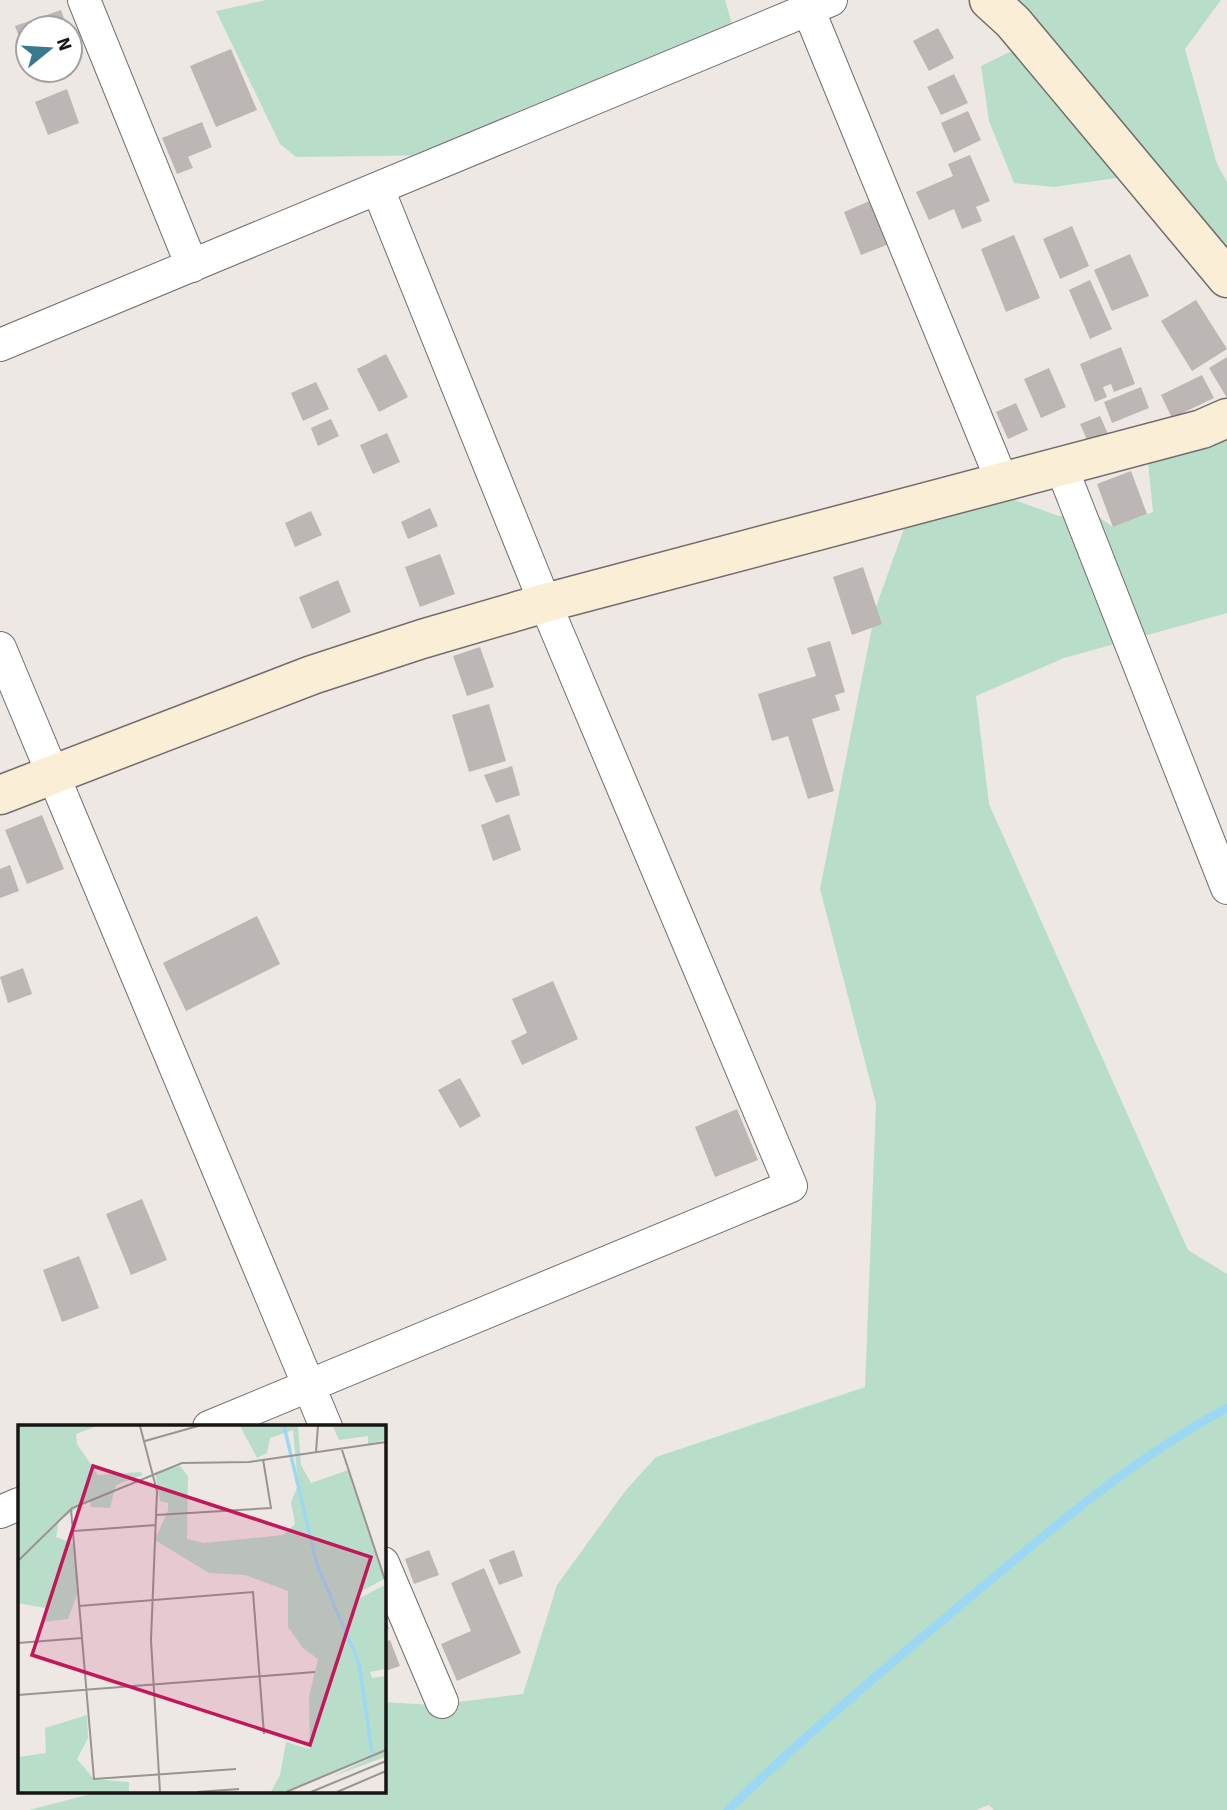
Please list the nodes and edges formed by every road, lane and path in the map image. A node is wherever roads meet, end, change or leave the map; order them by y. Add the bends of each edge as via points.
1 (84, 0) edge
2 (989, 0) edge
3 (820, 5) edge
4 (378, 189) junction
5 (192, 266) junction
6 (1227, 278) edge
7 (0, 345) edge
8 (1227, 418) edge
9 (1061, 466) junction
10 (1002, 481) junction
11 (545, 603) junction
12 (0, 649) edge
13 (52, 775) junction
14 (0, 795) edge
15 (1227, 888) edge
16 (309, 1386) junction
17 (214, 1425) edge
18 (325, 1425) edge
19 (18, 1504) edge
20 (0, 1512) edge
21 (385, 1568) edge
22 (442, 1702) dead end

1 - 5 street
2 - 6 street via 1013,22
3 - 4 street
3 - 10 street
4 - 5 street
4 - 11 street
5 - 7 street
8 - 9 street via 1202,429
9 - 10 street
9 - 15 street
10 - 11 street
11 - 13 street via 312,675
11 - 16 street via 791,1186
12 - 13 street
13 - 14 street
13 - 16 street
16 - 17 street
16 - 18 street
19 - 20 street
21 - 22 street

